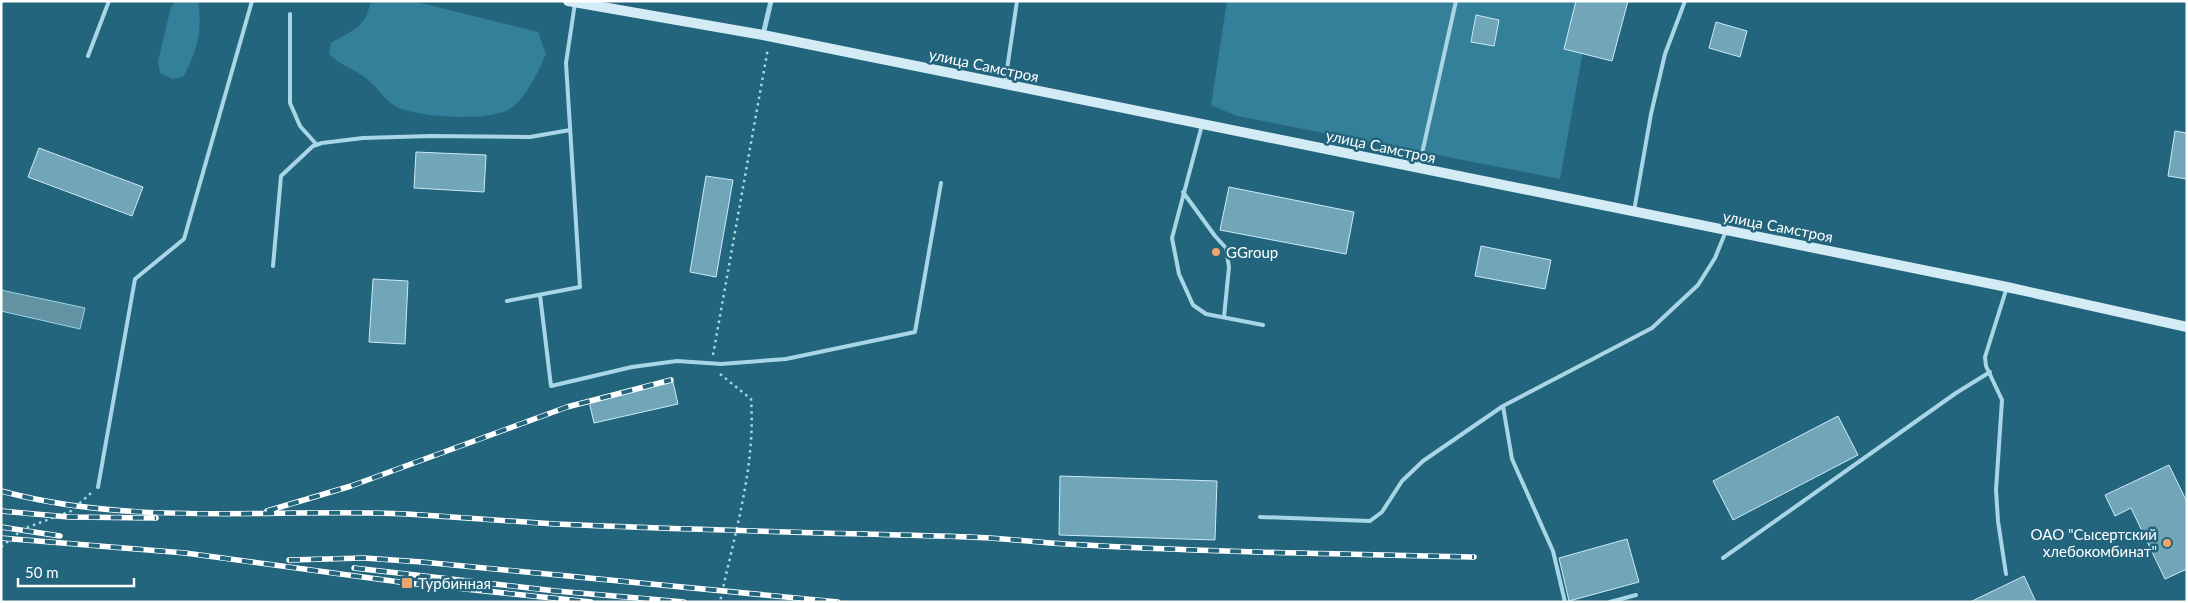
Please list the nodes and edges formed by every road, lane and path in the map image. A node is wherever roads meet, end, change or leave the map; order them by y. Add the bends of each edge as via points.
1 (109, 1) edge
2 (252, 1) edge
3 (770, 1) edge
4 (1017, 1) edge
5 (1456, 1) edge
6 (1685, 1) edge
7 (571, 2) edge
8 (290, 14) dead end
9 (763, 35) junction
10 (768, 47) dead end
11 (88, 56) dead end
12 (1005, 85) junction
13 (1202, 125) junction
14 (570, 130) junction
15 (317, 145) junction
16 (1419, 169) junction
17 (941, 183) dead end
18 (1183, 192) junction
19 (1634, 213) junction
20 (1726, 232) junction
21 (273, 266) dead end
22 (2007, 287) junction
23 (540, 295) junction
24 (507, 301) dead end
25 (1224, 317) junction
26 (1263, 325) dead end
27 (2187, 327) edge
28 (713, 364) junction
29 (1990, 372) junction
30 (1503, 406) junction
31 (98, 487) joint
32 (1260, 517) dead end
33 (1, 547) edge
34 (1723, 558) dead end
35 (2006, 574) dead end
36 (1636, 595) dead end
37 (720, 602) edge
38 (1565, 602) edge
39 (1610, 602) edge

1 - 11 lane
2 - 31 lane via 184,239 135,279
3 - 9 street
4 - 12 lane
5 - 16 lane
6 - 19 lane via 1665,54
7 - 9 street, улица Самстроя
7 - 14 lane via 566,63
8 - 15 lane via 290,102 300,126
9 - 12 street, улица Самстроя
10 - 28 path
12 - 13 street, улица Самстроя
13 - 16 street, улица Самстроя
13 - 18 lane
14 - 15 lane via 530,137 363,138
14 - 23 lane via 580,287
15 - 21 lane via 281,176
16 - 19 street, улица Самстроя
17 - 28 lane via 915,332 786,359
18 - 25 lane via 1226,248 1229,266
18 - 25 lane via 1172,238 1178,274 1194,306 1206,314
19 - 20 street, улица Самстроя
20 - 22 street, улица Самстроя
20 - 30 lane via 1698,285 1652,328
22 - 27 street, улица Самстроя
22 - 29 lane via 1985,357
23 - 24 lane
23 - 28 lane via 551,386 668,362
25 - 26 lane
28 - 37 path via 712,368 751,399 753,425 738,526
29 - 34 lane
29 - 35 lane via 2002,400 1996,490
30 - 32 lane via 1423,461 1402,481 1382,512 1370,521
30 - 38 lane via 1512,460 1553,551
31 - 33 path via 71,511 22,529
36 - 39 lane

